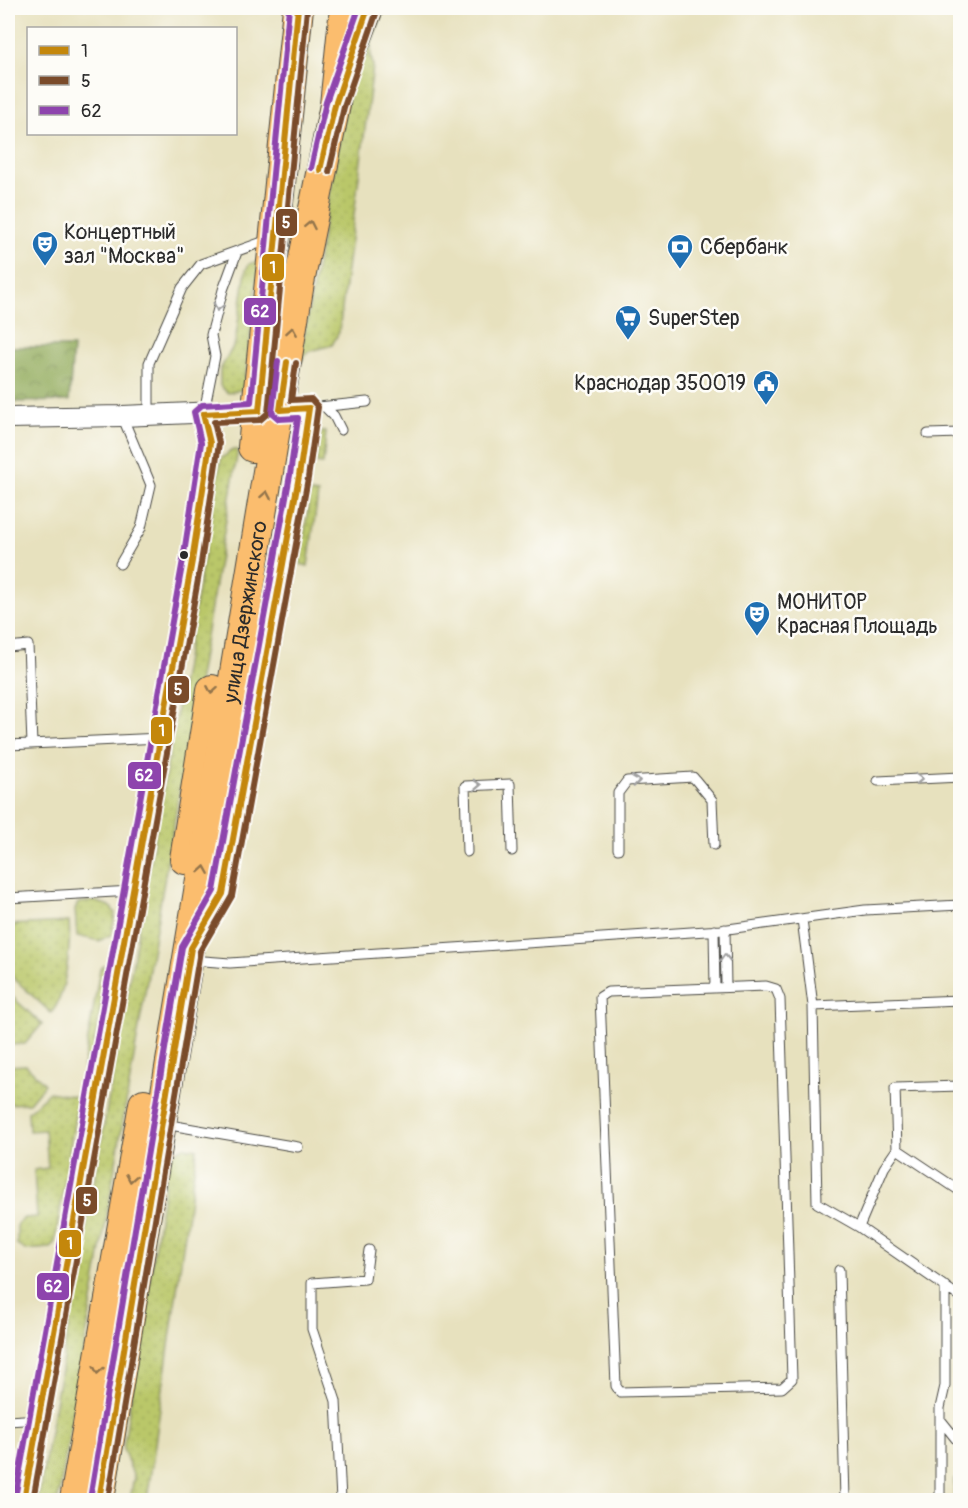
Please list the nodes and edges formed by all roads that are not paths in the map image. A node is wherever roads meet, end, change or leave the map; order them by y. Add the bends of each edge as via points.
1 (287, 8) edge
2 (298, 8) edge
3 (345, 8) edge
4 (368, 8) edge
5 (295, 57) junction
6 (335, 105) junction
7 (273, 238) junction
8 (237, 252) junction
9 (367, 402) dead end
10 (293, 409) junction
11 (203, 414) junction
12 (148, 415) junction
13 (122, 417) junction
14 (8, 418) edge
15 (341, 430) dead end
16 (960, 433) edge
17 (928, 434) dead end
18 (120, 564) dead end
19 (8, 646) edge
20 (162, 738) junction
21 (32, 744) junction
22 (8, 745) edge
23 (960, 777) edge
24 (878, 781) dead end
25 (714, 845) dead end
26 (618, 849) dead end
27 (512, 851) dead end
28 (467, 852) dead end
29 (132, 891) junction
30 (223, 894) joint
31 (8, 898) edge
32 (960, 905) edge
33 (802, 919) junction
34 (724, 929) junction
35 (714, 930) junction
36 (190, 954) junction
37 (726, 987) junction
38 (715, 988) junction
39 (960, 999) edge
40 (813, 1006) junction
41 (960, 1086) edge
42 (162, 1123) junction
43 (298, 1147) dead end
44 (897, 1149) junction
45 (960, 1191) edge
46 (859, 1227) junction
47 (369, 1250) dead end
48 (839, 1270) dead end
49 (945, 1286) junction
50 (960, 1297) edge
51 (39, 1419) junction
52 (940, 1419) junction
53 (8, 1420) edge
54 (960, 1444) edge
55 (24, 1500) edge
56 (75, 1500) edge
57 (99, 1500) edge
58 (341, 1500) edge
59 (845, 1500) edge
60 (940, 1500) edge

1 - 5 main road
2 - 5 main road, улица Дзержинского
3 - 6 main road, улица Дзержинского
4 - 6 main road
5 - 7 main road, улица Дзержинского
10 -> 6 main road, улица Дзержинского via 301,272
7 - 8 lane
7 - 10 main road, улица Дзержинского
8 -> 11 lane via 211,335 215,356
8 - 12 lane via 201,264 182,288 149,363
9 - 10 lane
10 - 11 street
10 - 15 lane via 334,416
10 - 30 lane via 299,476
36 -> 10 main road, улица Дзержинского
10 -> 56 main road, улица Дзержинского via 196,784 168,968
11 - 12 street
11 - 20 street via 210,443
12 - 13 street
13 - 14 street
13 - 18 lane via 151,485 141,528
16 - 17 lane
19 - 21 lane via 28,645
20 - 21 lane
20 - 29 street
21 - 22 lane
24 -> 23 lane
26 -> 25 lane via 618,793 627,781 693,777 712,801
28 -> 27 lane via 465,786 510,784
29 - 31 lane
29 - 51 street
30 - 36 street
32 - 33 lane via 865,910
33 - 34 lane
33 - 40 lane
34 - 35 lane
37 -> 34 lane
35 - 36 lane via 230,963
35 - 38 lane
36 - 42 main road, улица Дзержинского
37 - 38 lane
37 - 38 lane via 771,986 780,999 792,1379 783,1388 620,1392 615,1375 600,997 608,992
39 - 40 lane
40 - 46 lane via 817,1203
41 - 44 lane via 895,1088
42 - 43 lane
42 - 57 main road, улица Дзержинского
44 - 45 lane
44 - 46 lane via 884,1167
46 - 49 lane
47 - 58 lane via 365,1279 312,1283 312,1329 336,1401
48 - 59 lane
49 - 50 lane
49 - 52 lane via 945,1386
51 - 53 lane
51 - 55 street
52 - 54 lane
52 - 60 lane

